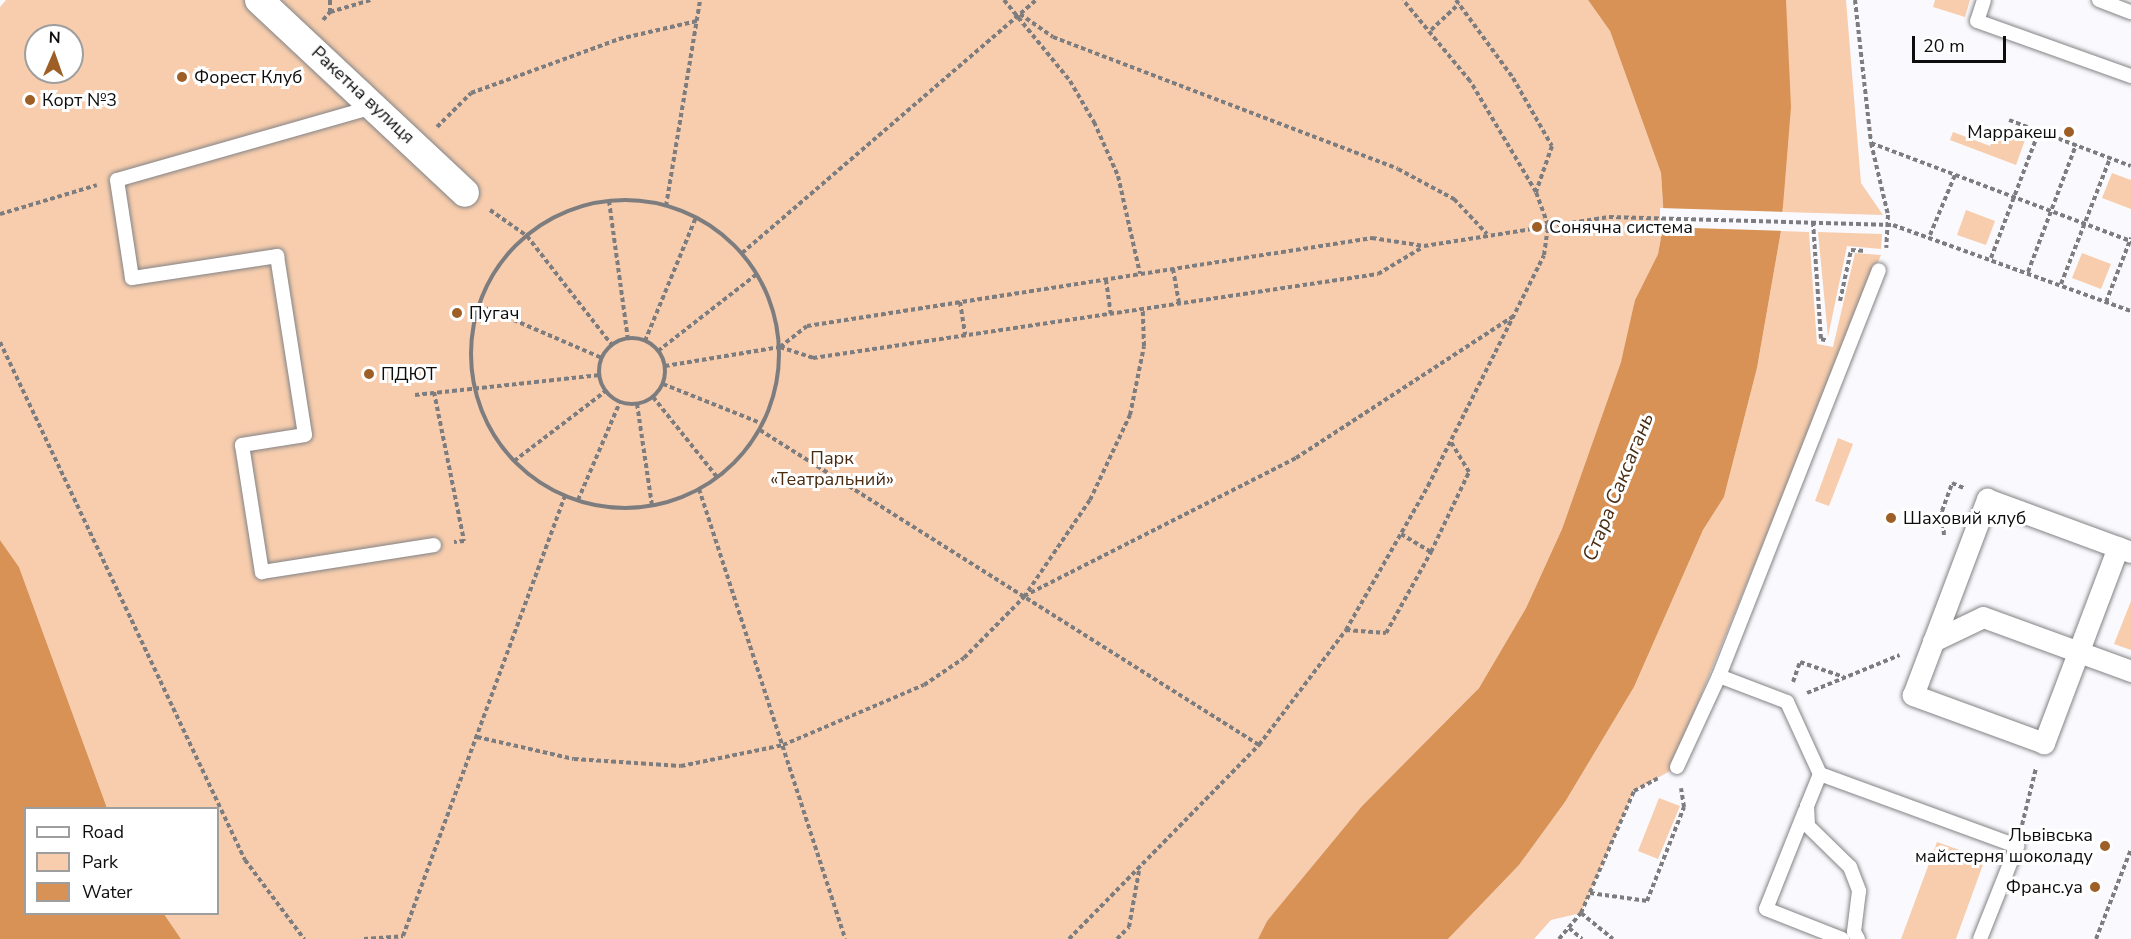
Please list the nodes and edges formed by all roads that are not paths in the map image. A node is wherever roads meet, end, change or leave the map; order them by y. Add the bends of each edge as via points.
1 (259, 0) edge
2 (1984, 0) edge
3 (2099, 0) edge
4 (2131, 12) edge
5 (2131, 76) edge
6 (375, 106) junction
7 (465, 193) road end
8 (1879, 270) dead end
9 (434, 545) road end
10 (2125, 549) edge
11 (1933, 641) junction
12 (2076, 651) junction
13 (2131, 671) edge
14 (1719, 676) junction
15 (1677, 767) dead end
16 (1820, 774) junction
17 (1807, 806) junction
18 (1842, 939) edge
19 (1858, 939) edge
20 (1980, 939) edge

1 - 6 street, Ракетна вулиця
2 - 5 lane via 1977,21
3 - 4 lane
6 - 7 street, Ракетна вулиця
6 - 9 lane via 117,180 132,278 277,256 304,435 242,445 262,572
8 - 14 lane
10 - 11 street via 1987,499
10 - 12 street
11 - 12 street via 1983,617
11 - 12 street via 1913,695 2044,743
12 - 13 street
14 - 15 lane
14 - 16 lane via 1787,702
16 - 17 lane
16 - 20 lane via 2017,846
17 - 18 lane via 1766,909
17 - 19 lane via 1808,826 1850,867 1859,891 1854,932

